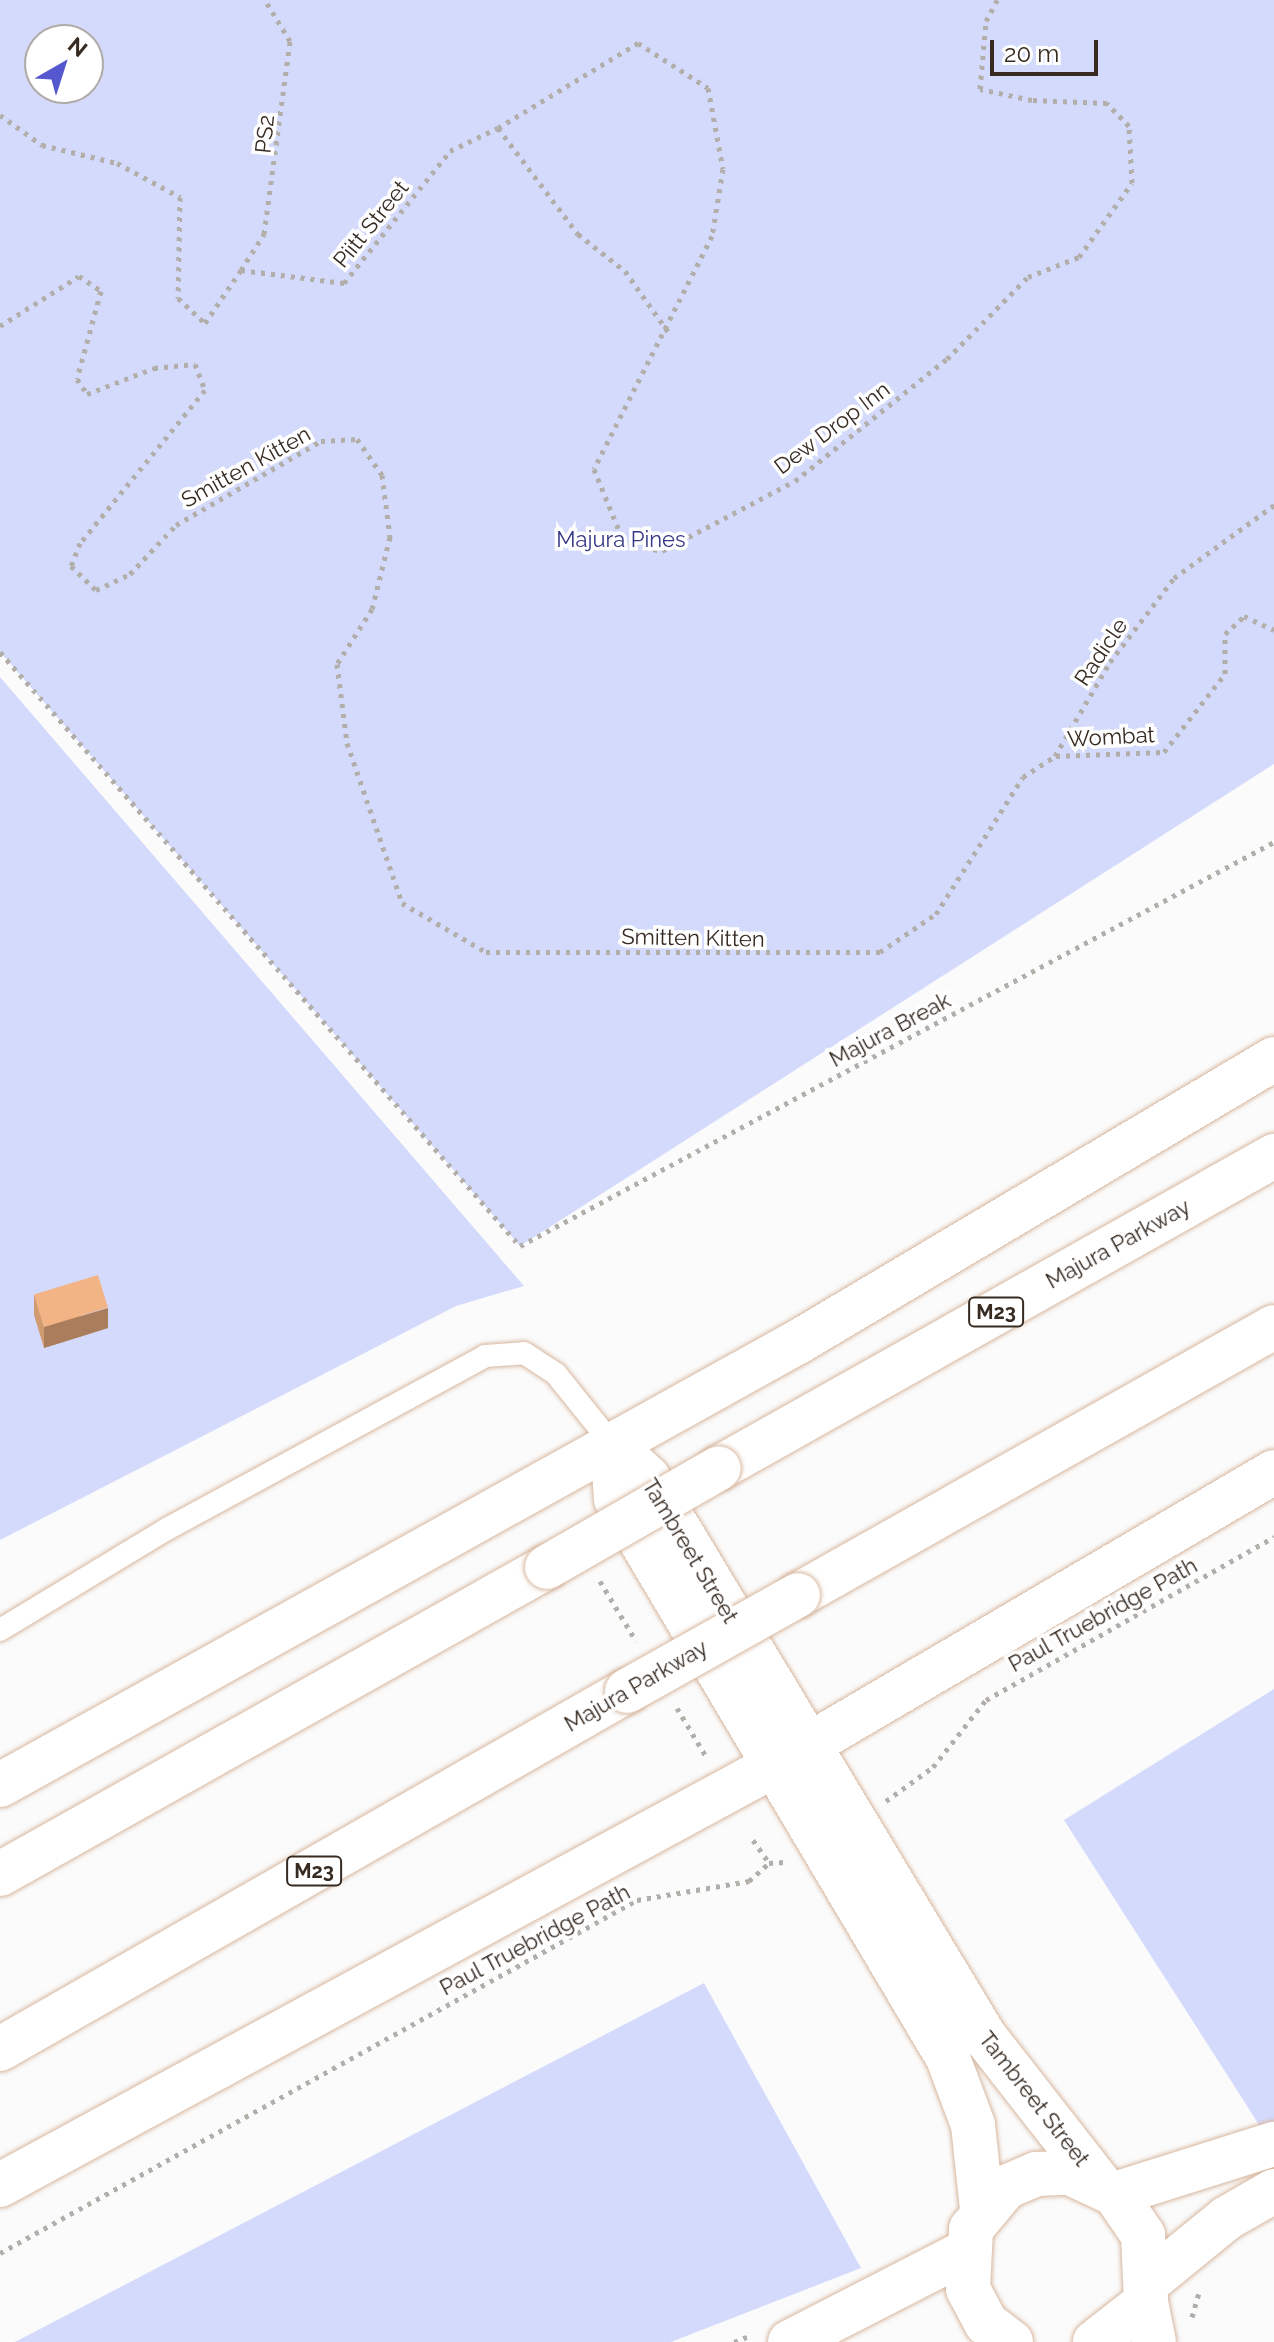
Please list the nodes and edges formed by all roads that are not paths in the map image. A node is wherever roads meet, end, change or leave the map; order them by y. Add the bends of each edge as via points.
1 (1274, 1059) edge
2 (1274, 1156) edge
3 (1274, 1327) edge
4 (612, 1444) junction
5 (1274, 1472) edge
6 (0, 1630) edge
7 (808, 1744) junction
8 (771, 1767) junction
9 (0, 1785) edge
10 (836, 1830) junction
11 (0, 1874) edge
12 (0, 2049) edge
13 (1274, 2144) edge
14 (0, 2185) edge
15 (1108, 2189) junction
16 (1274, 2191) edge
17 (982, 2209) junction
18 (965, 2252) junction
19 (1149, 2309) edge
20 (790, 2342) edge
21 (1011, 2342) edge
22 (1095, 2342) edge

1 - 4 main road via 977,1240
2 - 11 main road, Majura Parkway / M23, bridge
3 - 12 main road, Majura Parkway / M23, bridge
4 - 6 lane via 556,1374 524,1353 485,1356 167,1529
4 - 7 main road, Tambreet Street via 648,1478
4 - 8 main road, Tambreet Street via 616,1499
4 - 9 main road
5 - 7 main road
7 - 8 main road
7 - 10 main road, Tambreet Street
8 - 10 main road, Tambreet Street
8 - 14 main road
10 - 15 main road, Tambreet Street via 985,2037
10 - 17 main road, Tambreet Street via 948,2058 973,2125
13 - 15 main road
15 - 17 main road via 1070,2173 1036,2174 1006,2187
15 - 19 main road, Tambreet Street via 1143,2235
16 - 19 main road via 1227,2218
17 - 18 main road
18 - 20 main road
18 - 21 main road via 968,2289 986,2323
19 - 22 main road

